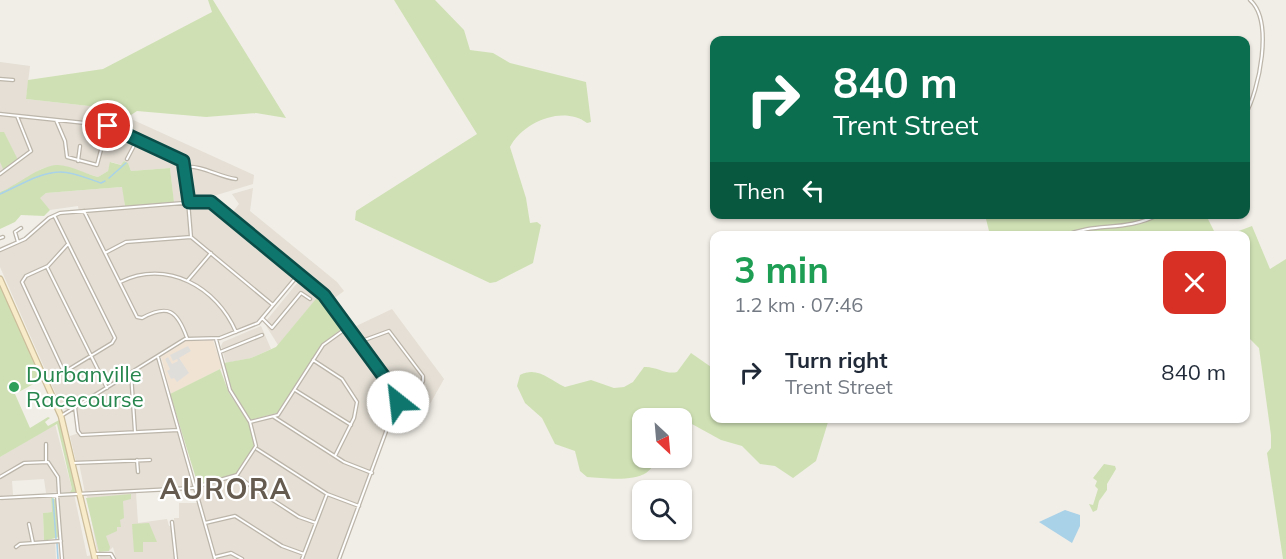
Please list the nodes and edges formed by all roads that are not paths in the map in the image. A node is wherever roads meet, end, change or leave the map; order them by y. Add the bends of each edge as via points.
1 (1250, 0) edge
2 (0, 79) edge
3 (13, 80) dead end
4 (1250, 104) edge
5 (0, 114) edge
6 (17, 116) junction
7 (56, 120) junction
8 (137, 140) junction
9 (80, 146) dead end
10 (102, 146) dead end
11 (127, 159) dead end
12 (78, 161) junction
13 (185, 167) junction
14 (0, 174) edge
15 (236, 179) dead end
16 (189, 202) junction
17 (84, 211) junction
18 (54, 215) junction
19 (1148, 219) edge
20 (21, 228) dead end
21 (1077, 231) edge
22 (191, 237) junction
23 (18, 242) junction
24 (68, 244) junction
25 (0, 249) edge
26 (105, 253) junction
27 (211, 253) junction
28 (47, 267) junction
29 (298, 274) junction
30 (0, 279) edge
31 (188, 280) junction
32 (120, 282) junction
33 (310, 299) dead end
34 (273, 305) junction
35 (262, 318) junction
36 (348, 327) junction
37 (236, 332) junction
38 (262, 335) dead end
39 (187, 339) junction
40 (216, 339) junction
41 (359, 342) junction
42 (220, 353) junction
43 (158, 356) junction
44 (90, 357) junction
45 (313, 360) junction
46 (131, 373) junction
47 (107, 388) junction
48 (294, 389) junction
49 (398, 402) junction
50 (75, 407) junction
51 (61, 416) junction
52 (274, 417) junction
53 (250, 422) junction
54 (351, 425) junction
55 (179, 430) junction
56 (135, 432) junction
57 (46, 444) dead end
58 (256, 448) junction
59 (335, 456) junction
60 (137, 460) junction
61 (150, 460) dead end
62 (46, 462) junction
63 (73, 463) junction
64 (138, 472) dead end
65 (372, 473) junction
66 (236, 476) junction
67 (0, 477) edge
68 (195, 488) junction
69 (80, 494) junction
70 (327, 494) junction
71 (58, 495) junction
72 (0, 498) edge
73 (359, 507) junction
74 (172, 522) dead end
75 (205, 523) junction
76 (316, 523) junction
77 (28, 524) dead end
78 (61, 541) junction
79 (33, 543) junction
80 (16, 547) dead end
81 (304, 554) junction
82 (94, 556) edge
83 (215, 558) edge
84 (62, 559) edge
85 (114, 559) edge
86 (176, 559) edge
87 (242, 559) edge
88 (302, 559) edge
89 (339, 559) edge

1 - 4 street via 1261,21 1262,49
2 - 3 street
5 - 6 street
6 - 7 street
6 - 14 street via 31,151
7 - 8 street via 104,125
7 - 12 street via 66,157
8 - 11 street
8 - 13 street via 182,160
9 - 12 street
10 - 12 street via 98,165
13 - 15 street via 196,166 219,177
13 - 16 street
16 - 17 street
16 - 22 street
16 - 29 street via 208,201
17 - 18 street
17 - 26 street
18 - 23 street
18 - 24 street
19 - 21 street via 1133,225
20 - 23 street via 15,232
22 - 26 street via 126,242
22 - 27 street
23 - 25 street
24 - 28 street
24 - 44 street via 114,337 113,343
26 - 32 street
27 - 31 street
27 - 34 street
28 - 44 street
28 - 44 street via 26,276 22,282 62,368 67,371
29 - 34 street
29 - 36 street via 324,295
30 - 51 main road
31 - 32 street via 168,273 135,276
31 - 37 street via 227,311
32 - 39 street via 140,318 167,310 178,320
33 - 35 street via 301,293 272,328
34 - 35 street
35 - 37 street
36 - 41 street
36 - 45 street via 323,345
37 - 40 street
38 - 42 street
39 - 40 street
39 - 43 street
40 - 42 street
41 - 49 street
41 - 49 street via 389,331 423,376 411,403
42 - 53 street via 231,392
43 - 46 street
43 - 55 street
44 - 47 street
45 - 48 street
45 - 54 street via 340,377 354,396 357,409
46 - 47 street
46 - 56 street
47 - 50 street
48 - 52 street
48 - 54 street
49 - 65 street
50 - 51 street
50 - 56 street via 81,435
51 - 63 main road
52 - 53 street
52 - 59 street
53 - 58 street
54 - 59 street
55 - 56 street
55 - 68 street
57 - 62 street
58 - 66 street
58 - 70 street
59 - 65 street
60 - 61 street
60 - 63 street
60 - 64 street
62 - 67 street via 20,464
62 - 71 street via 58,477
63 - 69 main road
65 - 73 street
66 - 68 street
66 - 76 street via 294,514
68 - 69 street
68 - 75 street
69 - 71 street
69 - 82 main road
70 - 73 street
70 - 76 street
71 - 72 street
71 - 78 street
73 - 89 street
74 - 86 street
75 - 81 street via 236,516 282,546
75 - 83 street
76 - 81 street
77 - 79 street
78 - 79 street
78 - 84 street
79 - 80 street
81 - 88 street
82 - 85 street via 109,554
83 - 87 street via 231,554

